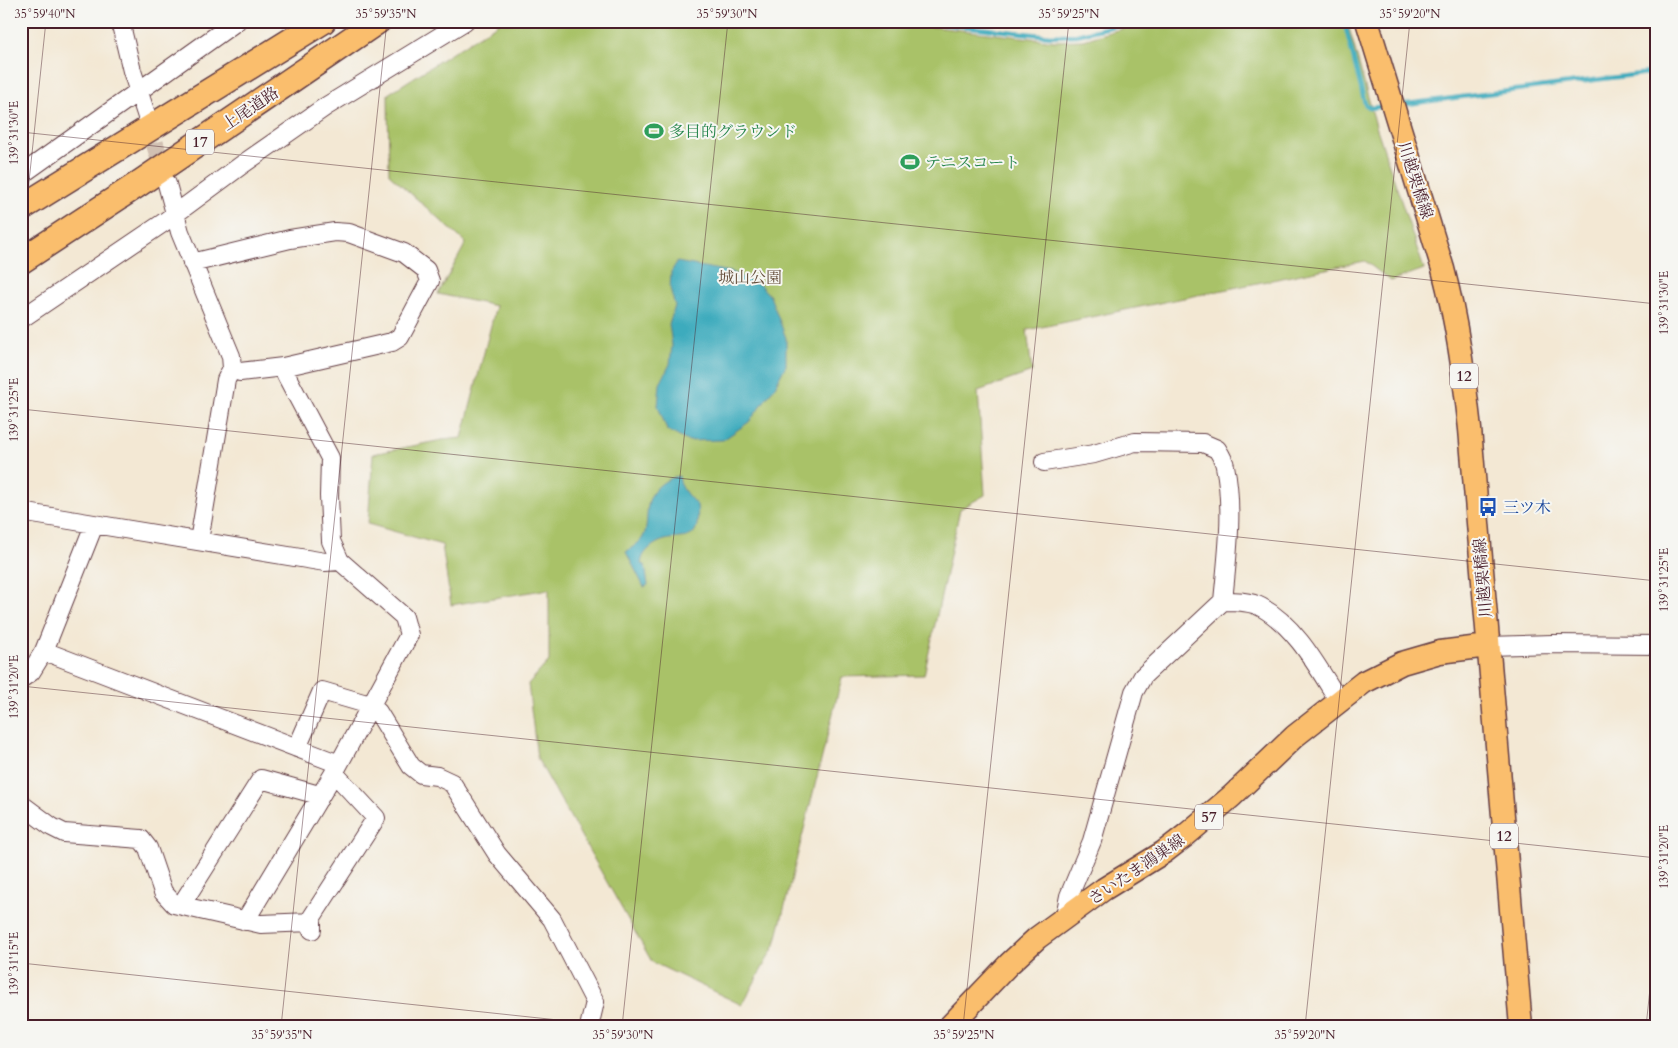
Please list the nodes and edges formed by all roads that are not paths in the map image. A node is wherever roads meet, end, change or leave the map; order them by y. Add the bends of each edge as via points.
1 (120, 21) edge
2 (237, 21) edge
3 (323, 21) edge
4 (378, 21) edge
5 (465, 21) edge
6 (1367, 21) edge
7 (139, 92) junction
8 (147, 117) tunnel mouth
9 (21, 175) edge
10 (167, 184) tunnel mouth
11 (21, 208) edge
12 (176, 214) junction
13 (21, 261) edge
14 (192, 263) junction
15 (21, 320) edge
16 (283, 367) junction
17 (232, 368) junction
18 (1044, 462) dead end
19 (21, 512) edge
20 (94, 525) junction
21 (199, 541) junction
22 (340, 561) junction
23 (1223, 601) junction
24 (1657, 645) edge
25 (1488, 646) junction
26 (44, 650) junction
27 (21, 679) edge
28 (1340, 701) junction
29 (370, 705) junction
30 (297, 748) junction
31 (337, 769) junction
32 (319, 799) junction
33 (21, 804) edge
34 (183, 906) junction
35 (1065, 916) junction
36 (245, 920) junction
37 (589, 1027) edge
38 (950, 1027) edge
39 (1521, 1027) edge

1 - 7 street
2 - 7 street
3 - 11 highway, 上尾道路 / 17
4 - 13 highway, 上尾道路 / 17
5 - 12 street via 325,107
6 - 25 main road, 川越栗橋線 / 12 via 1454,309 1470,429
7 - 8 street
7 - 9 street
10 - 12 street
12 - 14 street
12 - 15 street
14 - 16 street via 290,239 335,232 350,233 404,252 426,270 430,282 400,337 392,342
14 - 17 street via 231,356
16 - 17 street via 240,372
16 - 22 street via 330,458 331,541
17 - 21 street via 225,389
18 - 23 street via 1094,454 1135,442 1203,443 1217,449 1225,465 1229,504
19 - 20 street
20 - 21 street
20 - 26 street
21 - 22 street via 326,562
22 - 29 street via 404,617 409,635
23 - 28 street via 1260,606 1297,637
23 - 35 street via 1143,676 1134,692 1092,841 1069,896
24 - 25 street
25 - 28 main road, さいたま鴻巣線 / 57 via 1440,652 1402,663 1364,682
25 - 39 main road, 川越栗橋線 / 12
26 - 27 street via 31,672
26 - 30 street
28 - 35 main road, さいたま鴻巣線 / 57 via 1295,736 1186,835
29 - 30 street via 322,691
29 - 31 street
29 - 37 street via 378,712 411,766 421,774 437,776 452,783 497,854 552,919 595,1002
30 - 31 street
31 - 32 street
31 - 36 street via 376,818 312,917 311,926 261,924
32 - 34 street via 315,794 261,779
32 - 36 street
33 - 34 street via 64,833 141,839 148,848 163,892 170,901
34 - 36 street
35 - 38 main road, さいたま鴻巣線 / 57 via 1009,964

